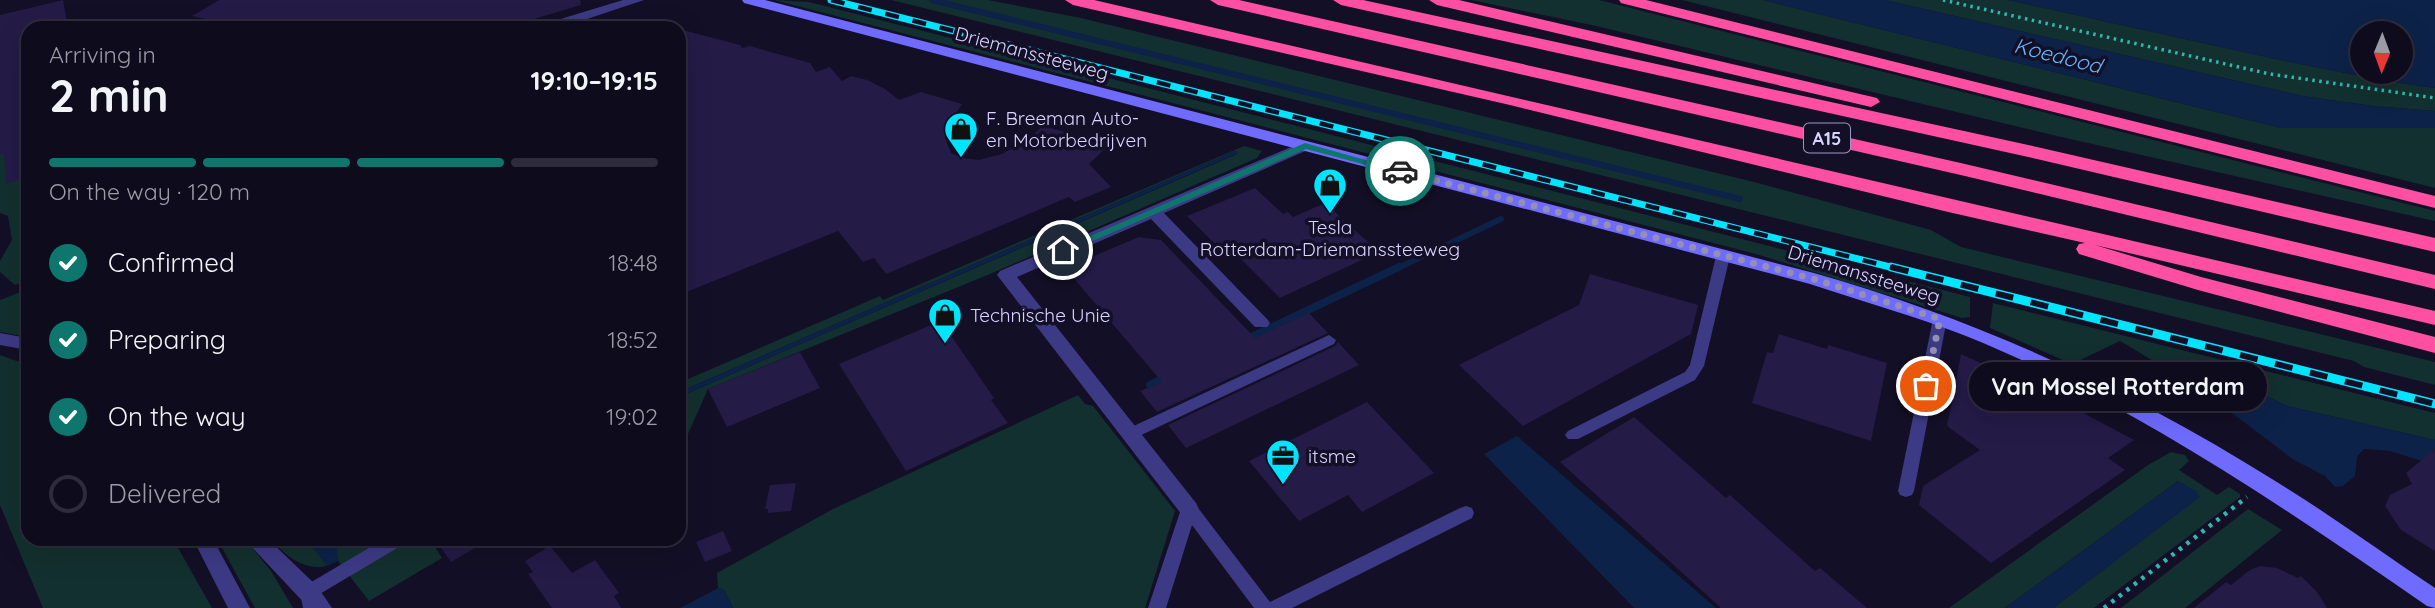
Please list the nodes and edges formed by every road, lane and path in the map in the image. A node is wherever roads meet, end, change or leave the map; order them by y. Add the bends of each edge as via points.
1 (637, 0) edge
2 (749, 0) edge
3 (1073, 0) edge
4 (1218, 0) edge
5 (1341, 0) edge
6 (1437, 0) edge
7 (1627, 0) edge
8 (1943, 0) edge
9 (569, 21) edge
10 (2435, 98) edge
11 (1305, 146) junction
12 (2037, 153) junction
13 (2435, 202) edge
14 (1944, 205) junction
15 (1154, 212) junction
16 (2435, 245) edge
17 (1723, 256) junction
18 (2435, 282) edge
19 (2435, 318) edge
20 (1940, 319) junction
21 (1261, 323) dead end
22 (0, 340) edge
23 (1329, 341) dead end
24 (21, 343) edge
25 (2435, 345) edge
26 (1130, 434) junction
27 (1573, 435) dead end
28 (2265, 484) junction
29 (1906, 491) dead end
30 (1189, 509) junction
31 (1466, 513) dead end
32 (207, 546) edge
33 (261, 546) edge
34 (389, 546) edge
35 (2435, 600) edge
36 (314, 603) edge
37 (239, 608) edge
38 (1157, 608) edge
39 (1264, 608) edge
40 (1275, 608) edge
41 (2104, 608) edge

1 - 9 street
2 - 11 main road, Driemanssteeweg
3 - 14 highway, A15
4 - 18 highway, A15
5 - 12 highway, A15
6 - 12 highway, A15 via 1975,128
7 - 13 highway
8 - 10 path via 2257,72
11 - 15 street
11 - 17 main road, Driemanssteeweg
12 - 16 highway, A15
14 - 19 highway, A15
14 - 25 highway, A15 via 2198,283
15 - 21 street
15 - 26 street via 1006,275
17 - 20 main road, Driemanssteeweg
17 - 27 lane via 1697,366 1690,376
20 - 28 main road, Driemanssteeweg via 2048,365
20 - 29 lane
22 - 24 street
23 - 26 lane
26 - 30 street
28 - 35 main road, Driemanssteeweg
28 - 41 path
30 - 38 lane
30 - 39 lane
31 - 40 lane
32 - 37 street
33 - 36 street
34 - 36 lane

